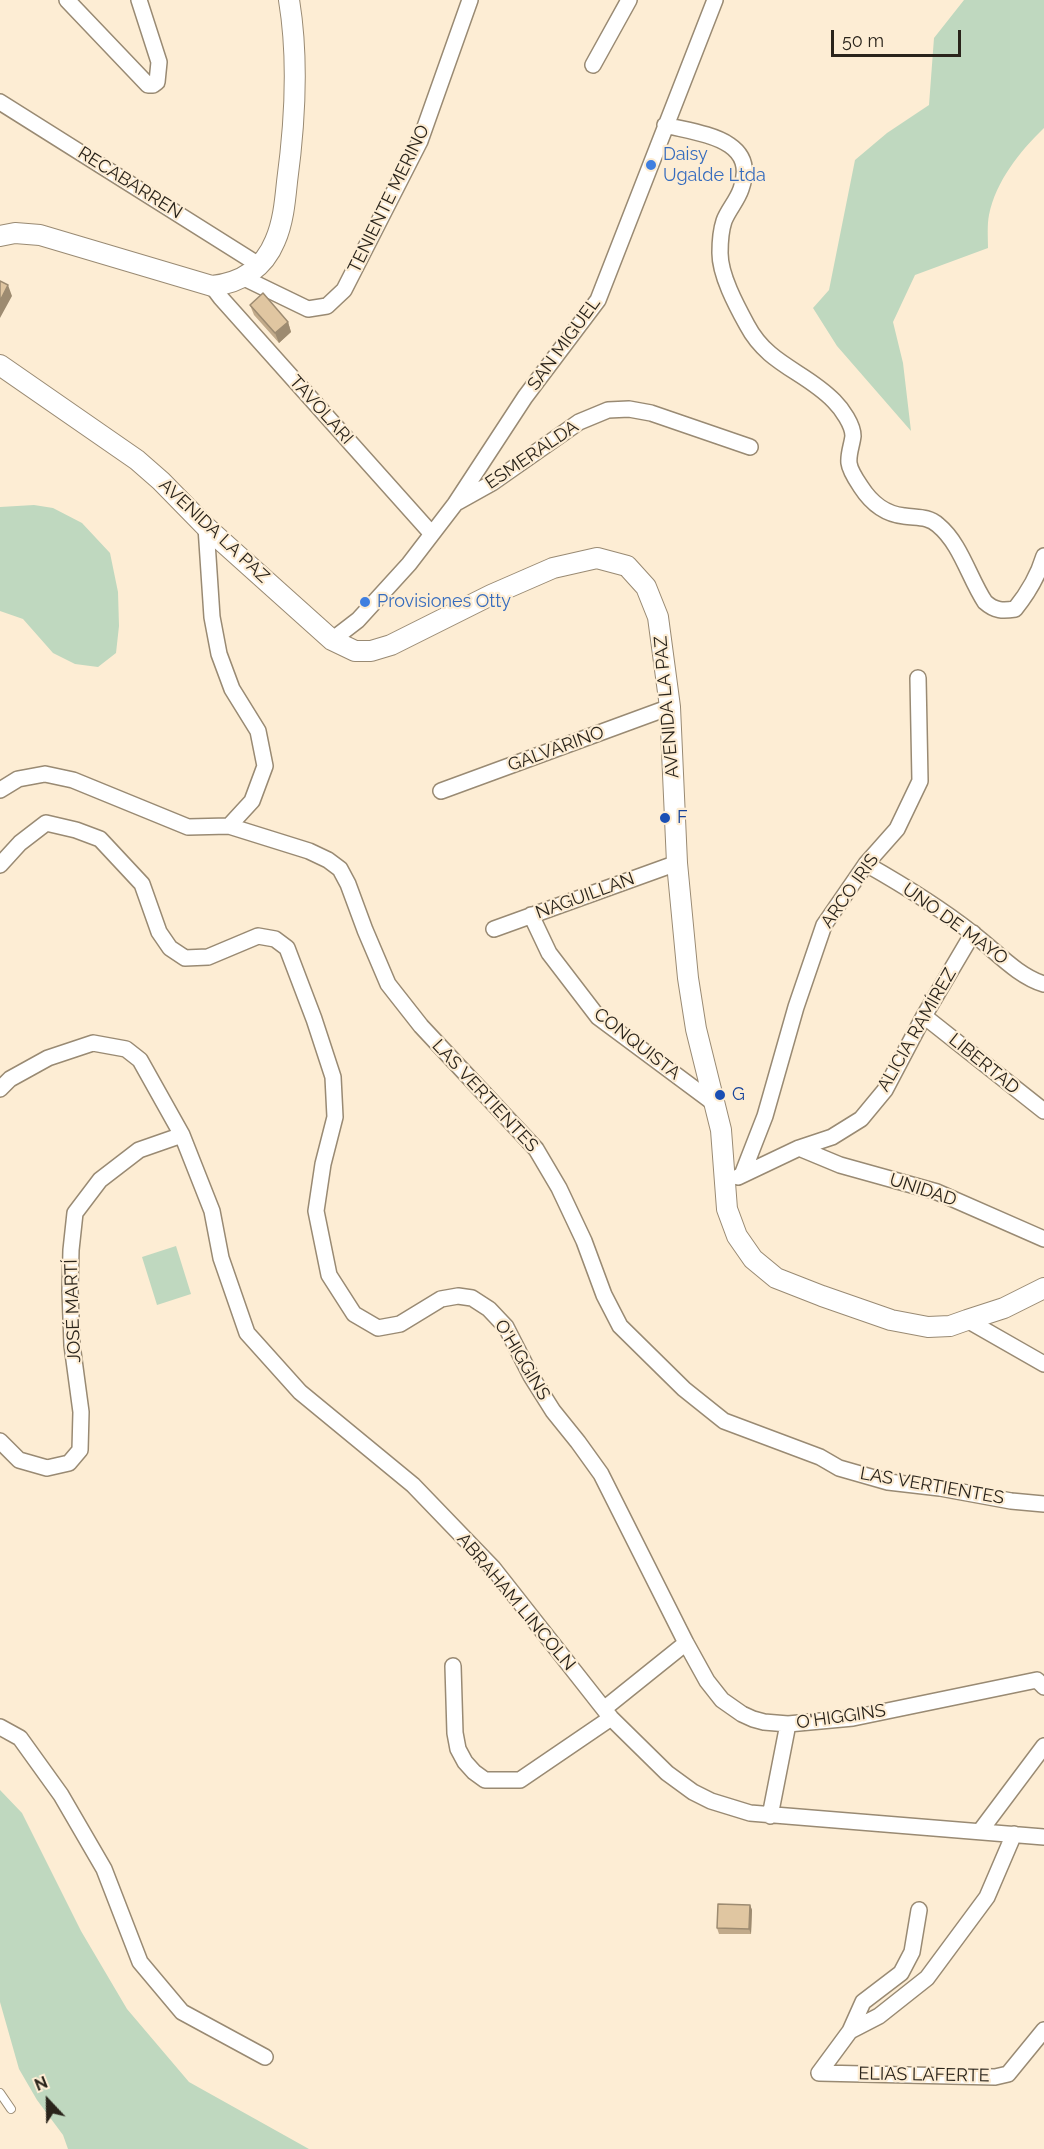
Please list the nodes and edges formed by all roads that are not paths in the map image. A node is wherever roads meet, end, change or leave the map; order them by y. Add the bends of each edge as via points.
1 (67, 0) edge
2 (139, 0) edge
3 (290, 0) edge
4 (470, 0) edge
5 (629, 0) edge
6 (716, 0) edge
7 (593, 64) dead end
8 (0, 102) edge
9 (665, 125) junction
10 (0, 236) edge
11 (252, 272) junction
12 (212, 286) junction
13 (0, 365) edge
14 (750, 447) dead end
15 (455, 504) junction
16 (206, 527) junction
17 (431, 533) junction
18 (1044, 556) edge
19 (332, 640) junction
20 (918, 678) dead end
21 (670, 707) junction
22 (0, 790) edge
23 (441, 791) dead end
24 (229, 826) junction
25 (677, 863) junction
26 (866, 864) junction
27 (0, 865) edge
28 (531, 915) junction
29 (494, 928) dead end
30 (973, 933) junction
31 (1044, 984) edge
32 (924, 1016) junction
33 (0, 1089) edge
34 (715, 1104) junction
35 (1044, 1111) edge
36 (182, 1135) junction
37 (799, 1148) junction
38 (734, 1179) junction
39 (1044, 1239) edge
40 (1044, 1288) edge
41 (967, 1320) junction
42 (1044, 1364) edge
43 (0, 1442) edge
44 (1044, 1504) edge
45 (686, 1643) junction
46 (453, 1666) dead end
47 (1044, 1687) edge
48 (608, 1713) junction
49 (788, 1724) junction
50 (0, 1727) edge
51 (1044, 1746) edge
52 (770, 1816) junction
53 (981, 1830) junction
54 (1014, 1834) junction
55 (1044, 1837) edge
56 (919, 1910) dead end
57 (1044, 2030) edge
58 (850, 2031) junction
59 (265, 2057) dead end
60 (0, 2093) edge
61 (11, 2109) dead end

1 - 2 street via 153,86 159,62
3 - 11 street via 294,26 294,131 283,212 275,242
4 - 11 street, TENIENTE MERINO via 420,141 344,290 327,306 308,309
5 - 7 street
6 - 9 street, SAN MIGUEL
8 - 11 street, RECABARREN
9 - 15 street, SAN MIGUEL via 598,300 525,397
9 - 18 street via 719,138 732,145 741,157 745,169 741,189 724,222 720,254 727,284 760,345 778,362 821,389 846,417 853,434 849,465 869,499 885,512 922,517 938,524 978,592 993,609 1016,609 1027,595
10 - 12 street via 40,235
11 - 12 street via 225,285
12 - 17 street, TAVOLARI
13 - 16 street, AVENIDA LA PAZ via 136,460
14 - 15 street, ESMERALDA via 651,413 608,410 579,422
15 - 17 street, SAN MIGUEL
16 - 19 street, AVENIDA LA PAZ
16 - 24 street via 212,617 219,654 232,689 258,731 265,766 252,801
17 - 19 street, SAN MIGUEL via 379,599
19 - 21 street, AVENIDA LA PAZ via 355,651 371,651 553,568 597,558 627,566 646,586 658,617
20 - 26 street, ARCO IRIS via 920,781 897,829
21 - 23 street, GALVARINO
21 - 25 street, AVENIDA LA PAZ
22 - 24 street, LAS VERTIENTES via 18,779 45,774 73,780 188,827
24 - 44 street, LAS VERTIENTES via 309,851 340,869 388,984 421,1026 536,1149 559,1188 603,1295 620,1326 684,1389 724,1421 839,1468 888,1482
25 - 28 street, NAGUILLAN
25 - 34 street, AVENIDA LA PAZ via 693,1009
26 - 30 street, UNO DE MAYO via 912,890
26 - 38 street, ARCO IRIS via 824,925 765,1116
27 - 45 street, O'HIGGINS via 20,843 46,824 76,830 100,839 142,884 159,932 170,948 185,958 208,957 258,936 275,939 287,948 333,1077 335,1117 316,1211 329,1275 354,1314 378,1328 400,1324 441,1299 458,1296 472,1298 489,1309 506,1327 553,1411 601,1474
28 - 29 street, NAGUILLAN
28 - 34 street, CONQUISTA via 549,953 598,1017
30 - 31 street, UNO DE MAYO via 1011,965
30 - 32 street, ALICIA RAMÍREZ
32 - 35 street, LIBERTAD
32 - 37 street, ALICIA RAMÍREZ via 885,1090 861,1119 832,1137
33 - 36 street, ABRAHAM LINCOLN via 28,1068 70,1050 93,1043 126,1049 140,1060
34 - 38 street, AVENIDA LA PAZ
36 - 43 street, JOSÉ MARTÍ via 139,1150 100,1180 75,1213 70,1291 81,1412 80,1450 69,1463 47,1468 19,1460
36 - 48 street, ABRAHAM LINCOLN via 212,1211 221,1258 247,1333 300,1392 413,1485 493,1568
37 - 38 street, ALICIA RAMÍREZ
37 - 39 street, UNIDAD via 840,1165 937,1192
38 - 41 street, AVENIDA LA PAZ via 727,1209 737,1236 753,1259 776,1278 891,1320 950,1326
40 - 41 street, AVENIDA LA PAZ via 1004,1308
41 - 42 street
45 - 48 street
45 - 49 street, O'HIGGINS via 714,1691 732,1708 764,1722
46 - 48 street via 458,1749 465,1762 485,1780 520,1780
47 - 49 street, O'HIGGINS via 1037,1680 853,1718
48 - 52 street, ABRAHAM LINCOLN via 668,1773 693,1792 730,1809
49 - 52 street
50 - 59 street via 20,1738 61,1796 104,1869 140,1962 182,2012
51 - 53 street
52 - 53 street, ABRAHAM LINCOLN
53 - 54 street, ABRAHAM LINCOLN
54 - 55 street, ABRAHAM LINCOLN
54 - 58 street via 987,1897 927,1978 879,2016
56 - 58 street via 912,1952 901,1973 863,2002
57 - 58 street, ELIAS LAFERTE via 1008,2074 994,2077 819,2073
60 - 61 lane

